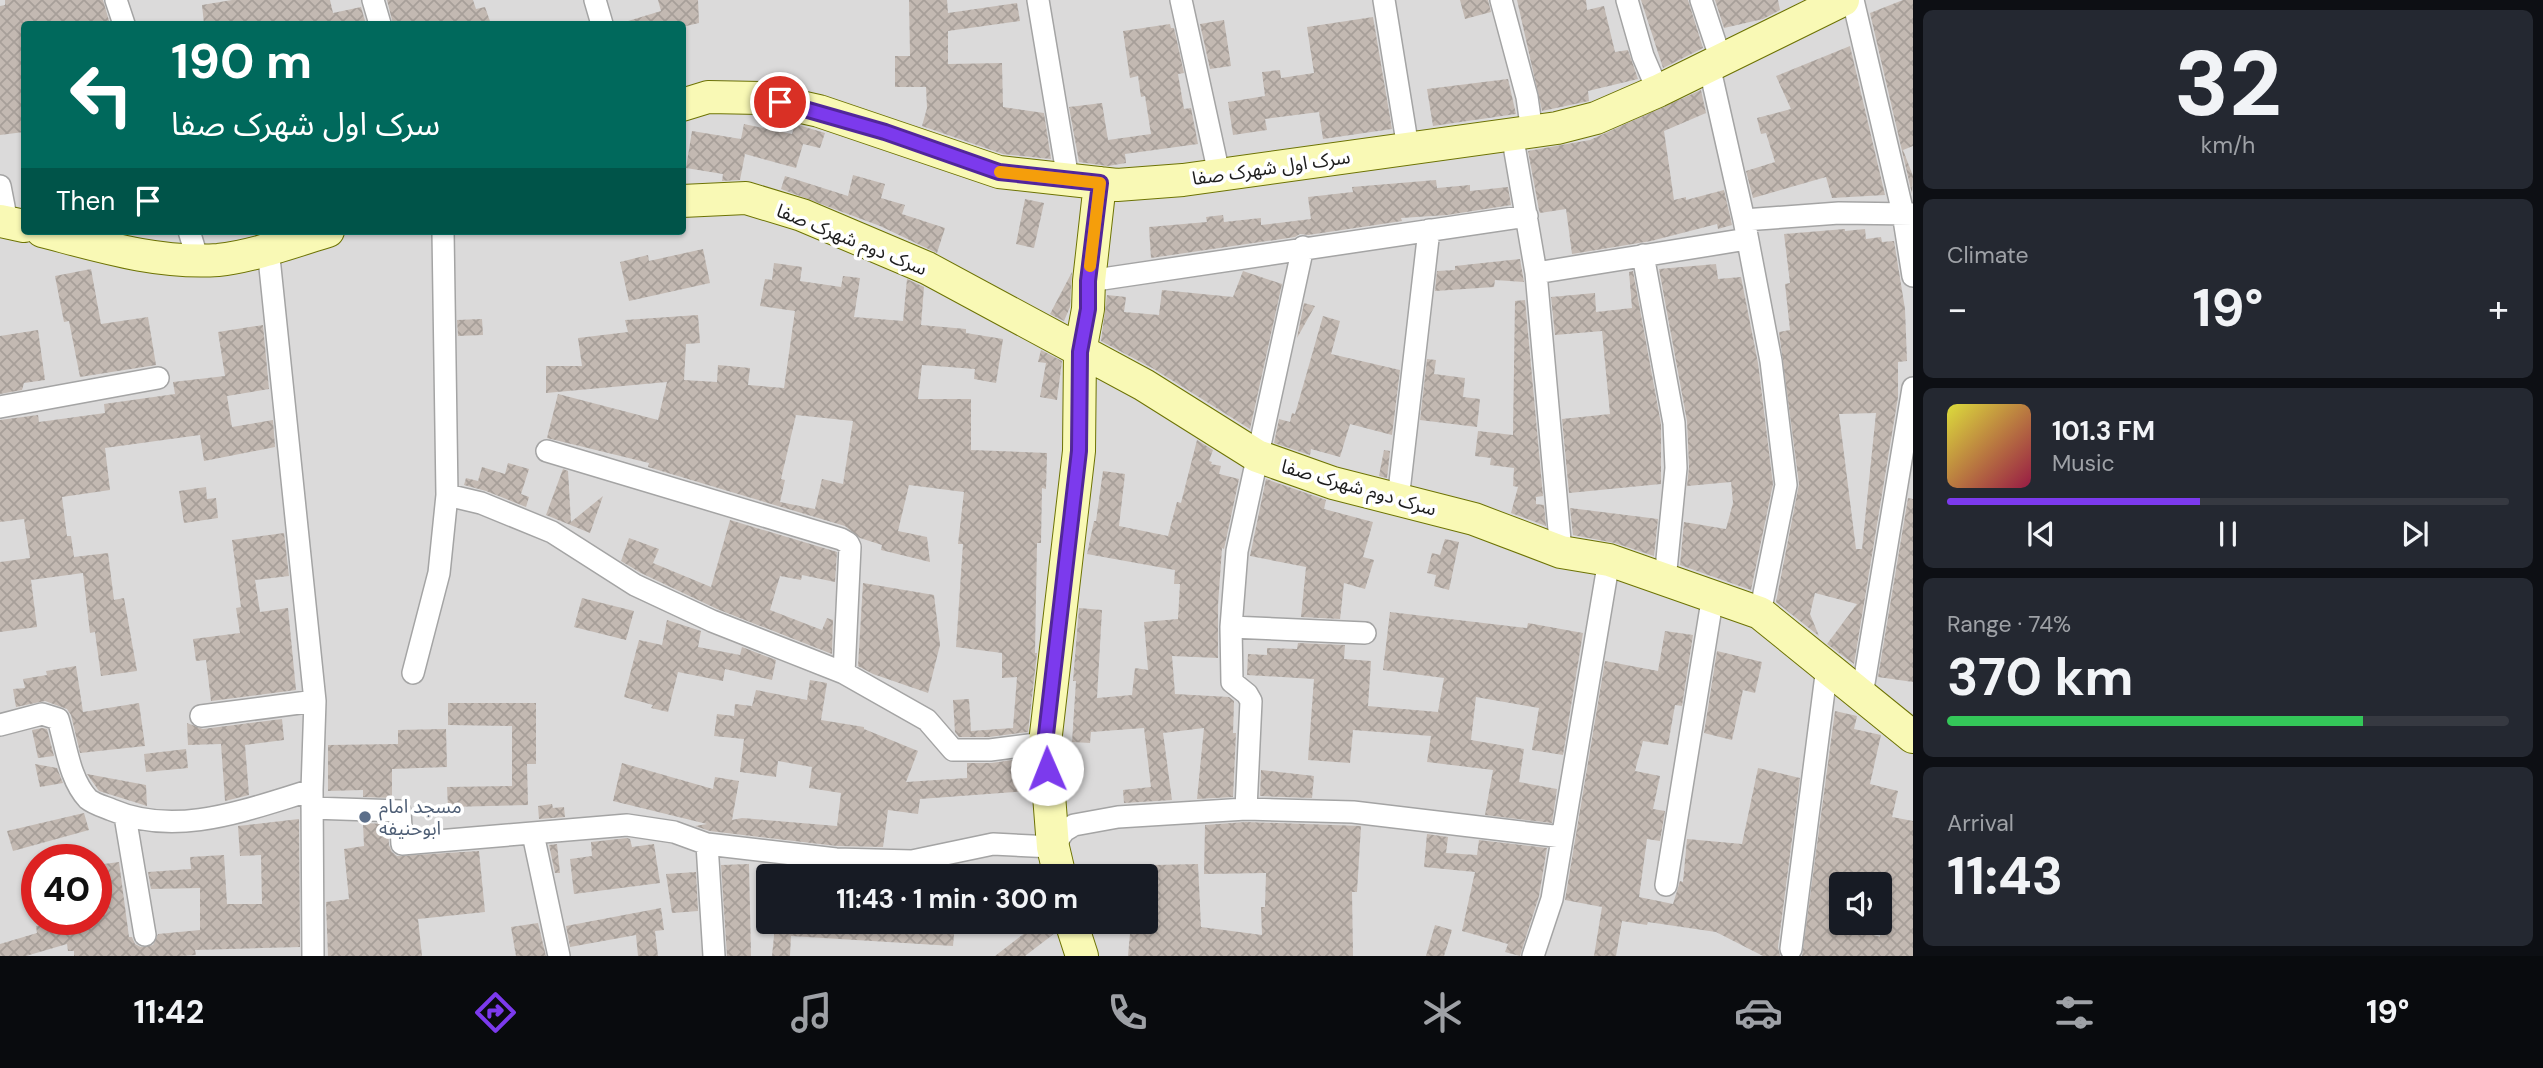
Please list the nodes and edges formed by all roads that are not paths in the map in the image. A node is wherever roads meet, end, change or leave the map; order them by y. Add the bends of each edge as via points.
1 (116, 0) edge
2 (373, 0) edge
3 (595, 0) edge
4 (1038, 0) edge
5 (1181, 0) edge
6 (1384, 0) edge
7 (1502, 0) edge
8 (1627, 0) edge
9 (1701, 0) edge
10 (1843, 0) edge
11 (1853, 0) edge
12 (123, 21) edge
13 (379, 21) edge
14 (601, 21) edge
15 (1715, 63) junction
16 (1658, 91) junction
17 (686, 104) edge
18 (1522, 133) junction
19 (1408, 148) junction
20 (1219, 174) junction
21 (1068, 179) junction
22 (1100, 183) junction
23 (0, 186) edge
24 (686, 201) edge
25 (1908, 213) edge
26 (1527, 216) junction
27 (10, 223) edge
28 (1429, 230) junction
29 (1746, 230) junction
30 (57, 235) edge
31 (314, 235) edge
32 (443, 235) edge
33 (194, 246) edge
34 (1303, 247) junction
35 (268, 248) junction
36 (1643, 254) junction
37 (1536, 273) junction
38 (1913, 276) edge
39 (1088, 281) junction
40 (1080, 352) junction
41 (158, 378) dead end
42 (1913, 388) edge
43 (0, 407) edge
44 (547, 451) dead end
45 (1257, 456) junction
46 (447, 495) junction
47 (1398, 500) junction
48 (1560, 552) junction
49 (1609, 560) junction
50 (1665, 580) junction
51 (1713, 595) junction
52 (1760, 613) junction
53 (1231, 626) junction
54 (1365, 633) dead end
55 (1827, 667) junction
56 (413, 673) dead end
57 (844, 673) junction
58 (1862, 695) junction
59 (315, 701) junction
60 (201, 716) dead end
61 (0, 725) edge
62 (1913, 737) edge
63 (1045, 743) junction
64 (312, 799) junction
65 (1246, 809) junction
66 (125, 816) junction
67 (533, 834) junction
68 (1562, 837) junction
69 (707, 845) junction
70 (1056, 862) edge
71 (1666, 885) dead end
72 (1074, 934) edge
73 (145, 935) dead end
74 (1791, 949) dead end
75 (313, 956) edge
76 (559, 956) edge
77 (714, 956) edge
78 (1082, 956) edge
79 (1533, 956) edge

1 - 12 street
2 - 13 street
3 - 14 street
4 - 21 street
5 - 20 street
6 - 19 street
7 - 18 street via 1527,97
8 - 16 street
9 - 15 street
10 - 15 street, سرک اول شهرک صفا
11 - 25 street
15 - 16 street, سرک اول شهرک صفا
15 - 29 street
16 - 18 street, سرک اول شهرک صفا via 1596,118
17 - 21 street, سرک اول شهرک صفا via 708,97 761,97 999,172
18 - 19 street, سرک اول شهرک صفا
18 - 26 street
19 - 20 street, سرک اول شهرک صفا
20 - 22 street, سرک اول شهرک صفا
21 - 22 street, سرک اول شهرک صفا
22 - 39 street
23 - 27 street
24 - 40 street, سرک دوم شهرک صفا via 746,198 802,215 927,268
25 - 29 street via 1839,214
25 - 38 street
26 - 28 street
26 - 37 street
28 - 34 street
28 - 47 street
29 - 36 street
29 - 52 street via 1771,361 1786,485
30 - 33 street via 130,254 182,261
31 - 35 street
32 - 46 street
33 - 35 street via 221,260
34 - 39 street
34 - 45 street
35 - 59 street
36 - 37 street
36 - 50 street via 1674,423 1676,468
37 - 48 street
39 - 40 street
40 - 45 street, سرک دوم شهرک صفا via 1144,385
40 - 63 street via 1079,451
41 - 43 street
42 - 58 street
44 - 57 street via 848,542
45 - 47 street, سرک دوم شهرک صفا
45 - 53 street via 1237,551
46 - 56 street via 439,573
46 - 57 street via 481,503 552,532 635,585
47 - 48 street, سرک دوم شهرک صفا via 1474,519
48 - 49 street, سرک دوم شهرک صفا
49 - 50 street, سرک دوم شهرک صفا
49 - 68 street
50 - 51 street, سرک دوم شهرک صفا
51 - 52 street, سرک دوم شهرک صفا
51 - 71 street
52 - 55 street, سرک دوم شهرک صفا
53 - 54 street
53 - 65 street via 1232,682 1251,701
55 - 58 street, سرک دوم شهرک صفا
55 - 74 street
57 - 63 street via 927,720 953,750
58 - 62 street, سرک دوم شهرک صفا
59 - 60 street
59 - 64 street
61 - 66 street via 42,714 58,719 74,777 89,800
63 - 70 street
64 - 66 street via 204,820 174,822
64 - 67 street via 400,811 402,844
64 - 75 street
65 - 68 street via 1353,812
65 - 70 street via 1118,817 1074,825 1064,831
66 - 73 street
67 - 69 street via 627,825 674,832
67 - 76 street
68 - 79 street via 1552,899
69 - 70 street via 836,859 912,861 993,844
69 - 77 street
72 - 78 street

